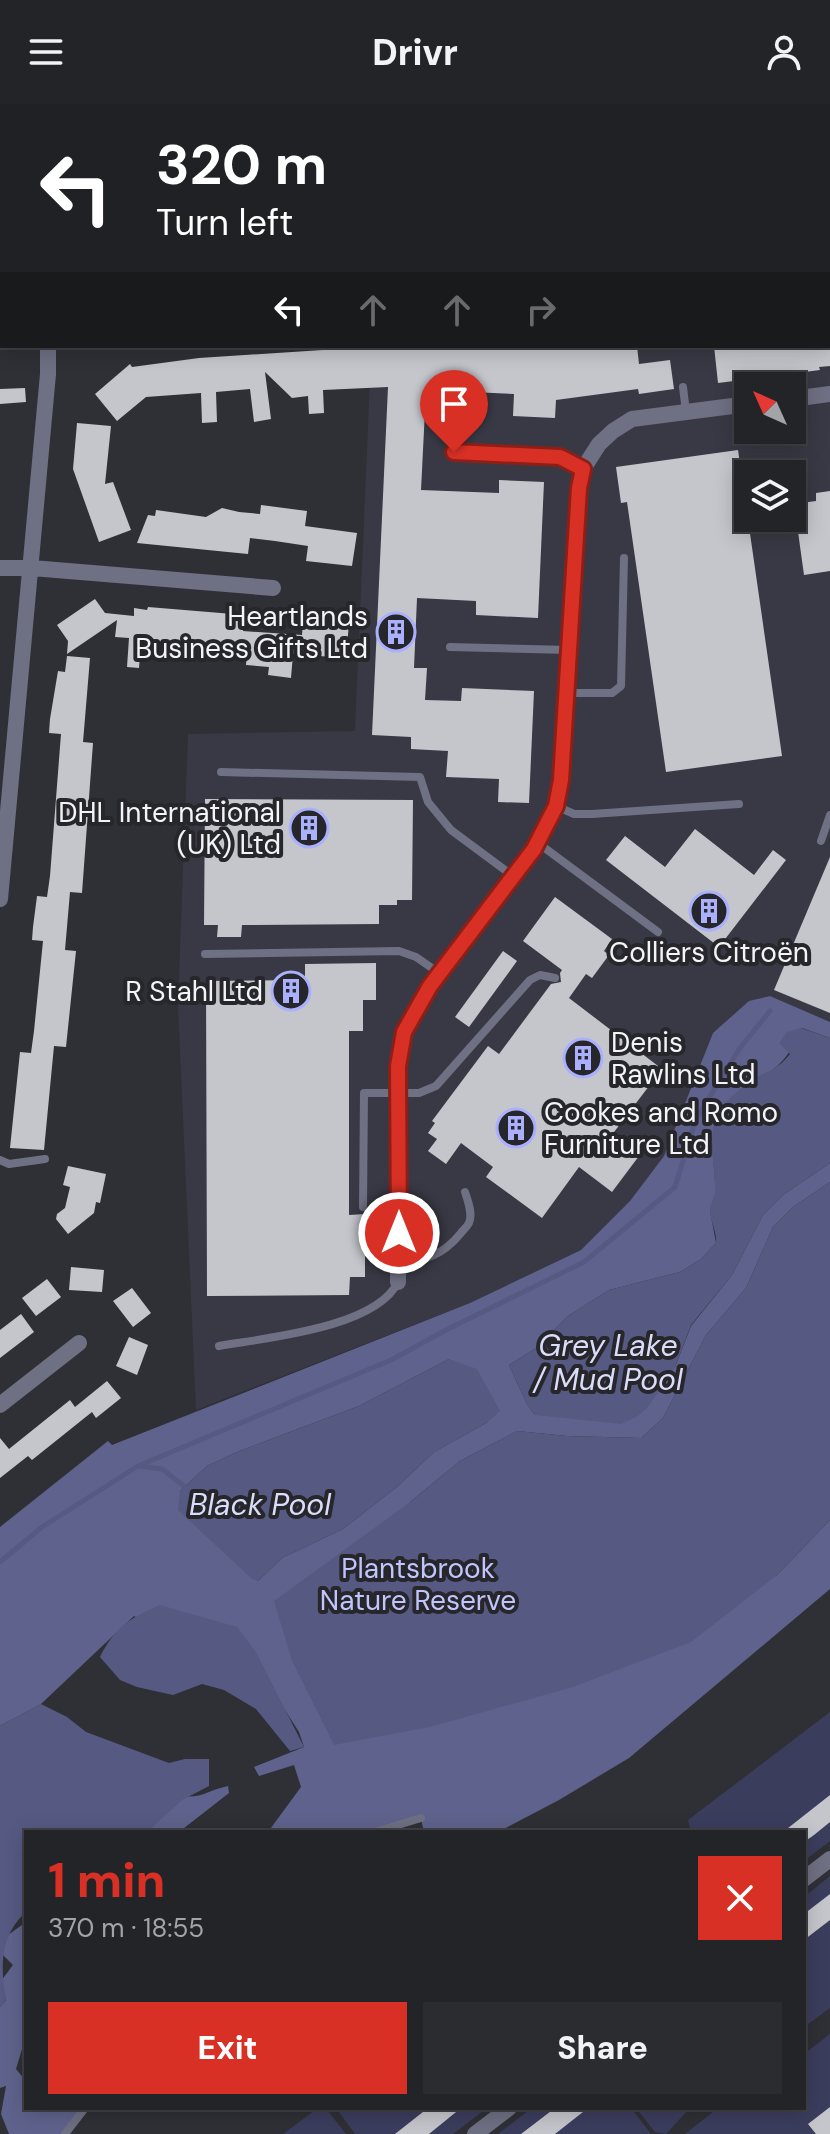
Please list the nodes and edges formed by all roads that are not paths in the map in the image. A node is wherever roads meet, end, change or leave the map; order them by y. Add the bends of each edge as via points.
1 (48, 348) edge
2 (683, 387) dead end
3 (830, 394) edge
4 (806, 397) edge
5 (734, 406) edge
6 (686, 413) junction
7 (454, 452) dead end
8 (583, 469) junction
9 (624, 558) dead end
10 (0, 568) edge
11 (32, 568) junction
12 (273, 588) dead end
13 (450, 647) dead end
14 (570, 651) junction
15 (568, 693) junction
16 (221, 772) dead end
17 (5, 796) edge
18 (739, 804) dead end
19 (556, 806) junction
20 (830, 815) edge
21 (821, 841) dead end
22 (537, 842) junction
23 (513, 876) junction
24 (0, 899) edge
25 (658, 932) dead end
26 (205, 954) dead end
27 (439, 973) junction
28 (555, 978) dead end
29 (399, 1091) junction
30 (45, 1159) dead end
31 (0, 1160) edge
32 (465, 1192) dead end
33 (363, 1207) dead end
34 (399, 1261) junction
35 (398, 1282) joint
36 (79, 1343) dead end
37 (219, 1346) dead end
38 (0, 1405) edge
39 (421, 1818) dead end
40 (382, 1830) edge
41 (830, 1859) edge
42 (806, 1877) edge
43 (83, 2110) edge
44 (506, 2110) edge
45 (65, 2134) edge
46 (475, 2134) edge

1 - 11 street
2 - 6 lane
3 - 4 street
5 - 6 street
6 - 8 street via 632,419 599,444
7 - 8 lane via 560,457
8 - 14 street
9 - 15 lane via 621,686 612,693
10 - 11 street
11 - 12 street
11 - 17 street
13 - 14 lane
14 - 15 street
15 - 19 street
16 - 23 lane via 420,777 428,802 451,830
17 - 24 street
18 - 19 lane via 592,814
19 - 22 street
20 - 21 lane
22 - 23 street
22 - 25 lane
23 - 27 street
26 - 27 lane via 399,951
27 - 29 street via 404,1032
28 - 29 lane via 540,975 530,980 436,1086 419,1093
29 - 33 lane via 364,1093
29 - 34 street
30 - 31 lane via 9,1164
32 - 34 lane via 469,1223 454,1241 422,1261
34 - 35 street
35 - 37 lane via 388,1296 341,1322
36 - 38 street
39 - 40 lane
41 - 42 street
43 - 45 lane
44 - 46 street

